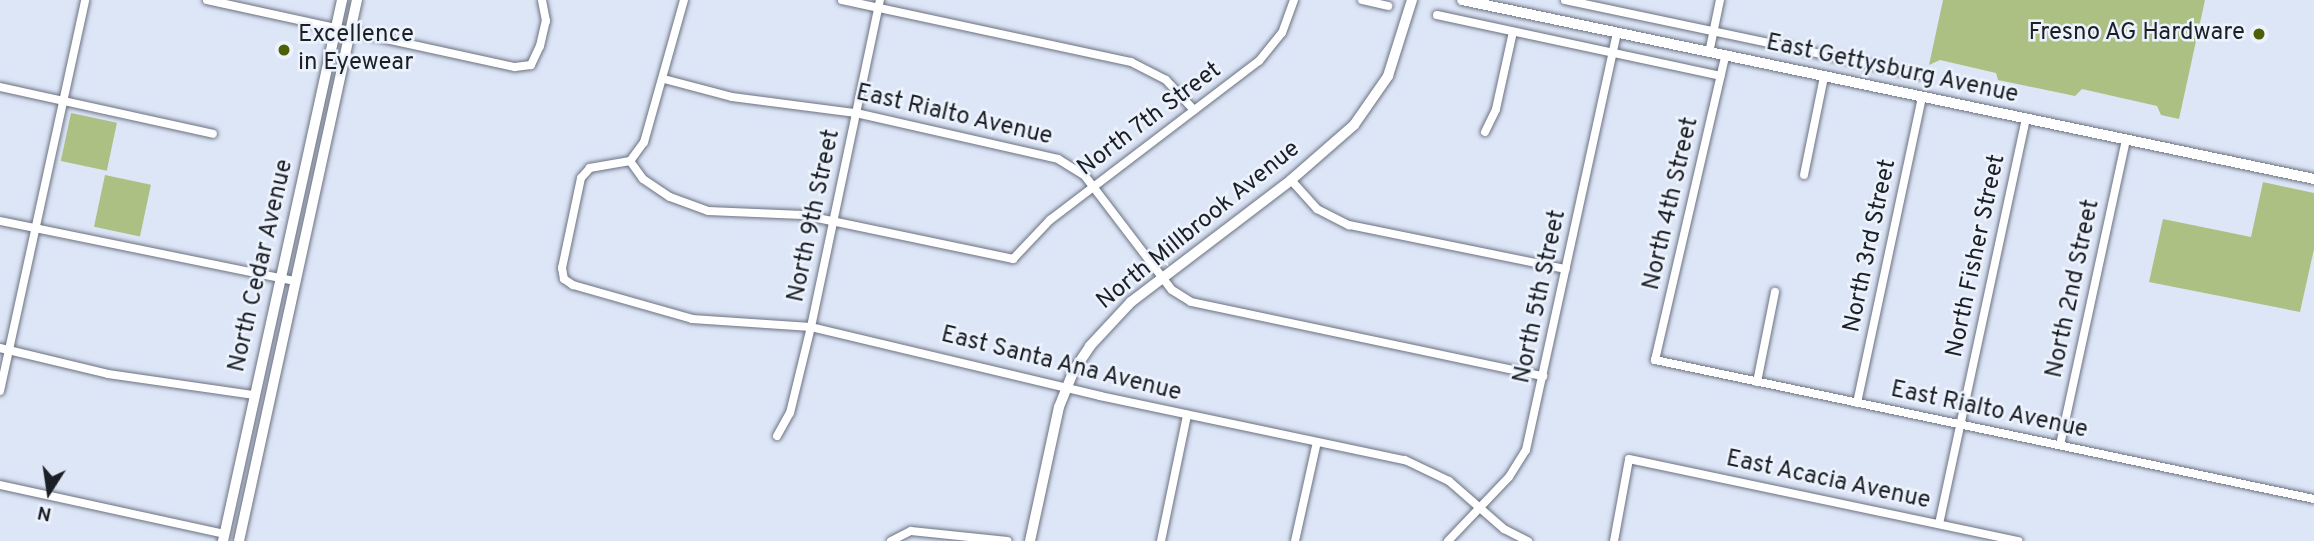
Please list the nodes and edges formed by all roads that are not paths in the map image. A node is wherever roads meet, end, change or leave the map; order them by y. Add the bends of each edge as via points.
1 (85, 0) edge
2 (207, 0) edge
3 (342, 0) edge
4 (356, 0) edge
5 (542, 0) edge
6 (684, 0) edge
7 (842, 0) edge
8 (1294, 0) edge
9 (1362, 0) edge
10 (1412, 0) edge
11 (1462, 0) edge
12 (1565, 0) edge
13 (1720, 0) edge
14 (879, 3) edge
15 (1388, 6) dead end
16 (1437, 15) dead end
17 (336, 28) junction
18 (350, 32) junction
19 (1513, 32) junction
20 (1714, 32) junction
21 (1617, 34) junction
22 (1613, 53) junction
23 (1709, 53) junction
24 (1726, 57) junction
25 (1921, 75) dead end
26 (1721, 76) junction
27 (1824, 77) junction
28 (664, 79) junction
29 (0, 87) edge
30 (1922, 98) junction
31 (63, 100) junction
32 (1194, 110) junction
33 (856, 113) junction
34 (2026, 119) junction
35 (1485, 132) dead end
36 (213, 134) dead end
37 (2126, 140) junction
38 (630, 161) junction
39 (1804, 176) dead end
40 (2314, 179) edge
41 (1291, 180) junction
42 (1093, 187) junction
43 (833, 220) junction
44 (0, 221) edge
45 (35, 228) junction
46 (1566, 270) junction
47 (1162, 277) junction
48 (281, 280) junction
49 (295, 281) junction
50 (1775, 292) dead end
51 (811, 327) junction
52 (4, 349) edge
53 (1655, 360) joint
54 (1543, 376) junction
55 (1757, 382) junction
56 (1066, 385) junction
57 (0, 391) edge
58 (254, 396) junction
59 (1857, 403) junction
60 (1187, 415) junction
61 (1961, 424) junction
62 (777, 436) dead end
63 (1317, 442) junction
64 (2060, 445) junction
65 (0, 485) edge
66 (2314, 499) edge
67 (230, 505) junction
68 (1479, 508) junction
69 (1938, 524) junction
70 (893, 538) edge
71 (231, 539) edge
72 (1007, 541) edge
73 (1030, 541) edge
74 (1161, 541) edge
75 (1295, 541) edge
76 (1448, 541) edge
77 (1528, 541) edge
78 (1614, 541) edge
79 (2018, 541) edge

1 - 31 street
2 - 17 street
3 - 17 street, North Cedar Avenue
4 - 18 street, North Cedar Avenue
5 - 18 street via 546,21 531,65 515,67
6 - 28 street
7 - 14 street
8 - 32 street, North 7th Street via 1282,33 1268,52
9 - 15 street
10 - 41 street, North Millbrook Avenue via 1397,57 1377,94 1343,138
11 - 21 street, East Gettysburg Avenue
12 - 20 street, East Gettysburg Avenue
13 - 20 street
14 - 32 street via 1131,62 1166,80
14 - 33 street, North 9th Street
16 - 19 street
17 - 18 street
17 - 48 street, North Cedar Avenue
18 - 49 street, North Cedar Avenue
19 - 22 street
19 - 35 street via 1496,109
20 - 23 street
20 - 25 street, East Gettysburg Avenue
21 - 22 street, North 5th Street
21 - 23 street, East Gettysburg Avenue
22 - 26 street
22 - 46 street, North 5th Street
23 - 24 street, East Gettysburg Avenue
24 - 26 street, North 4th Street
24 - 27 street, East Gettysburg Avenue
26 - 53 street, North 4th Street
27 - 30 street, East Gettysburg Avenue
27 - 39 street
28 - 33 street, East Rialto Avenue via 733,97
28 - 38 street via 650,127
29 - 31 street
30 - 34 street, East Gettysburg Avenue
30 - 59 street, North 3rd Street
31 - 36 street
31 - 45 street
32 - 42 street, North 7th Street
33 - 42 street, East Rialto Avenue via 1058,159 1076,168
33 - 43 street, North 9th Street
34 - 37 street, East Gettysburg Avenue
34 - 61 street, North Fisher Street
37 - 40 street, East Gettysburg Avenue
37 - 64 street, North 2nd Street
38 - 43 street via 643,179 670,197 708,211
38 - 51 street, East Santa Ana Avenue via 590,167 581,178 562,268 565,279 692,319
41 - 46 street via 1317,209 1349,225
41 - 47 street, North Millbrook Avenue
42 - 43 street, North 7th Street via 1050,220 1013,259
42 - 47 street, East Rialto Avenue
43 - 51 street, North 9th Street
44 - 45 street
45 - 48 street
45 - 52 street
46 - 54 street, North 5th Street
47 - 54 street, East Rialto Avenue via 1181,297 1202,306
47 - 56 street, North Millbrook Avenue via 1109,323
48 - 49 street
48 - 58 street, North Cedar Avenue
49 - 71 street, North Cedar Avenue
50 - 55 street
51 - 56 street, East Santa Ana Avenue
51 - 62 street, North 9th Street via 790,413
52 - 57 street
52 - 58 street via 108,374
53 - 55 street, East Rialto Avenue
54 - 68 street, North 5th Street via 1525,450 1509,477
55 - 59 street, East Rialto Avenue
56 - 60 street, East Santa Ana Avenue
56 - 73 street, North Millbrook Avenue
58 - 67 street, North Cedar Avenue
59 - 61 street, East Rialto Avenue
60 - 63 street, East Santa Ana Avenue
60 - 74 street
61 - 64 street, East Rialto Avenue
61 - 69 street, North Fisher Street
63 - 68 street, East Santa Ana Avenue via 1428,468
63 - 75 street
64 - 66 street, East Rialto Avenue
65 - 71 street
67 - 71 street, North Cedar Avenue
67 - 71 street via 235,513
68 - 76 street, North 5th Street
68 - 77 street, East Santa Ana Avenue
69 - 78 street, East Acacia Avenue via 1629,459
69 - 79 street, East Acacia Avenue
70 - 72 street via 911,531

